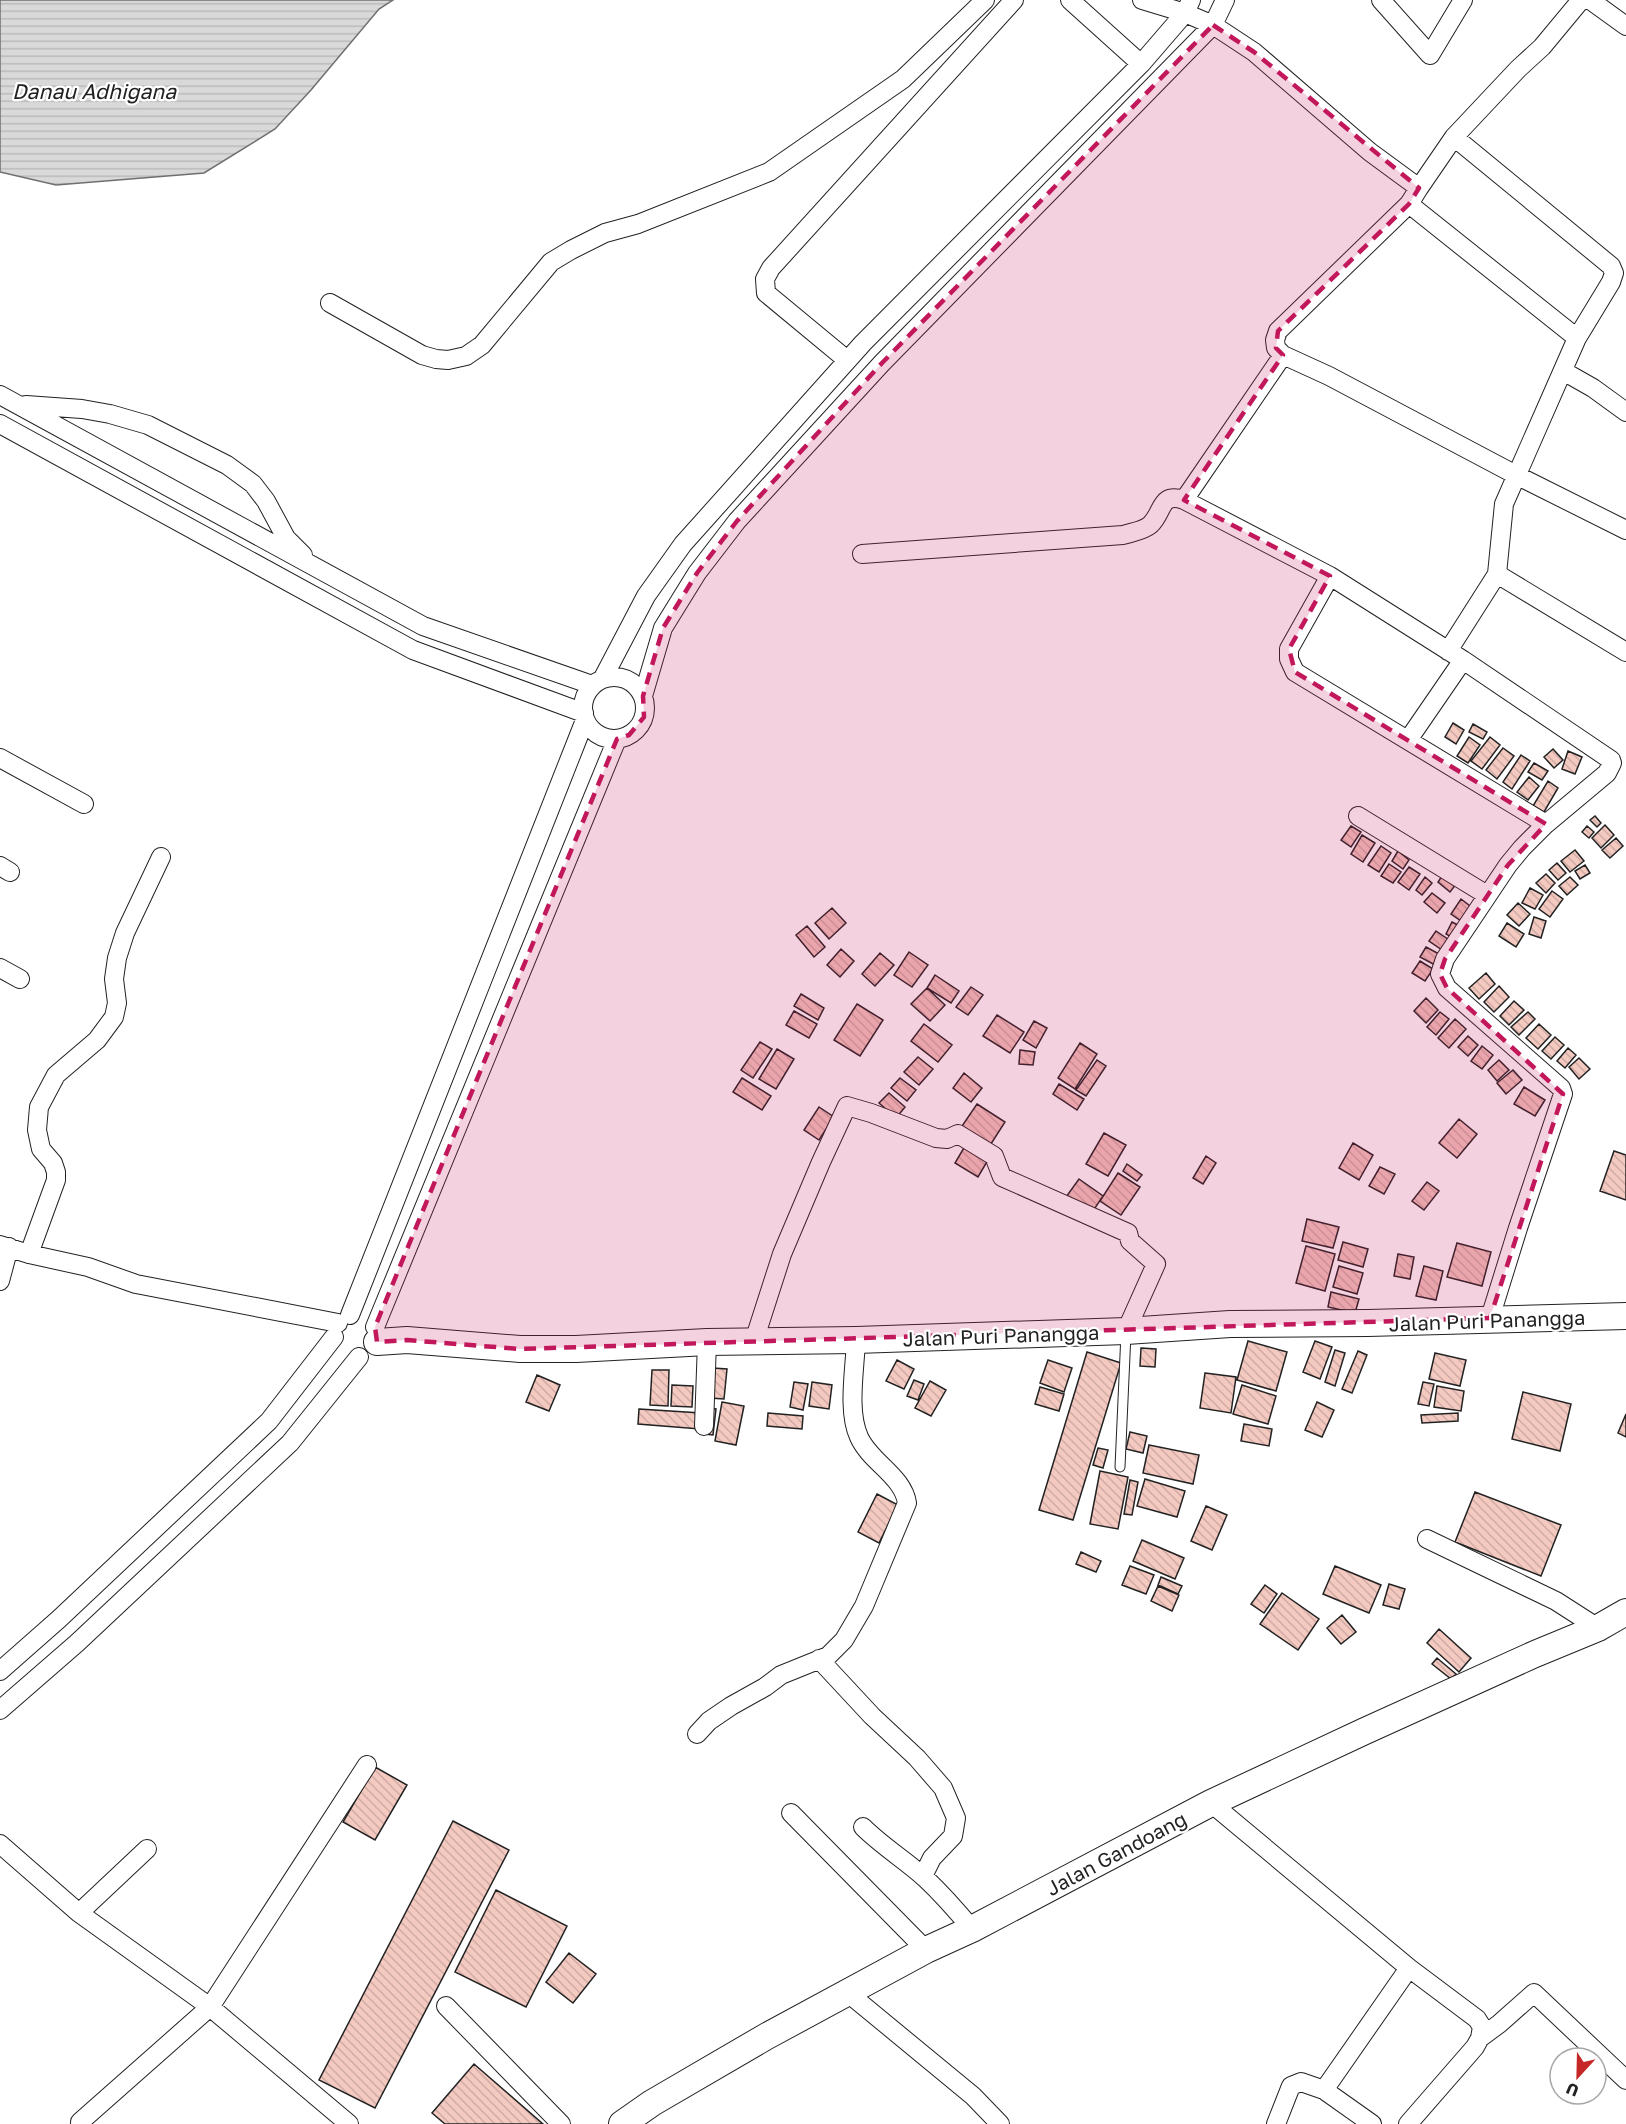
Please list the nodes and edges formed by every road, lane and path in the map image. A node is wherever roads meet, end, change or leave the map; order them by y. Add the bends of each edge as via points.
1 (985, 0) edge
2 (1014, 0) edge
3 (1070, 0) edge
4 (1142, 0) edge
5 (1225, 0) edge
6 (1381, 0) edge
7 (1463, 0) edge
8 (1581, 0) edge
9 (1590, 0) edge
10 (1188, 7) edge
11 (1213, 25) junction
12 (1626, 26) edge
13 (1141, 64) junction
14 (1454, 136) junction
15 (1414, 196) junction
16 (330, 303) dead end
17 (1577, 338) junction
18 (863, 344) junction
19 (1283, 355) junction
20 (848, 360) junction
21 (882, 363) junction
22 (1563, 371) junction
23 (0, 395) edge
24 (18, 405) junction
25 (1626, 412) edge
26 (0, 424) edge
27 (1516, 475) junction
28 (1184, 500) junction
29 (1626, 530) edge
30 (862, 554) dead end
31 (315, 568) junction
32 (1497, 574) junction
33 (1330, 576) junction
34 (302, 591) junction
35 (1626, 652) edge
36 (1455, 656) junction
37 (598, 682) junction
38 (643, 696) junction
39 (584, 717) junction
40 (617, 739) junction
41 (1408, 740) junction
42 (0, 758) edge
43 (84, 804) dead end
44 (1359, 816) dead end
45 (1546, 824) junction
46 (161, 857) dead end
47 (1487, 895) junction
48 (0, 968) edge
49 (20, 980) dead end
50 (4, 1246) edge
51 (29, 1254) junction
52 (0, 1281) edge
53 (1626, 1316) edge
54 (1491, 1318) junction
55 (340, 1325) junction
56 (1126, 1331) junction
57 (856, 1340) junction
58 (754, 1341) junction
59 (370, 1342) junction
60 (707, 1342) junction
61 (704, 1426) dead end
62 (1120, 1467) dead end
63 (1427, 1539) dead end
64 (1626, 1612) edge
65 (59, 1619) junction
66 (1598, 1628) junction
67 (77, 1643) junction
68 (819, 1659) junction
69 (0, 1671) edge
70 (0, 1710) edge
71 (697, 1734) dead end
72 (367, 1765) dead end
73 (1211, 1803) junction
74 (792, 1813) dead end
75 (863, 1827) dead end
76 (0, 1844) edge
77 (147, 1849) dead end
78 (923, 1876) junction
79 (79, 1913) junction
80 (972, 1929) junction
81 (926, 1950) junction
82 (1409, 1968) junction
83 (848, 1993) junction
84 (446, 2006) dead end
85 (210, 2007) junction
86 (1480, 2038) junction
87 (1626, 2080) edge
88 (1324, 2090) junction
89 (80, 2122) dead end
90 (349, 2124) edge
91 (561, 2124) edge
92 (622, 2124) edge
93 (1000, 2124) edge
94 (1276, 2124) edge
95 (1372, 2124) edge
96 (1408, 2124) edge

1 - 16 street via 903,79 769,172 638,224 605,233 551,262 482,345 466,356 448,360 422,355
2 - 20 street via 765,279 766,293
3 - 13 street
4 - 10 street
5 - 11 street
6 - 7 street via 1430,55
8 - 14 street via 1542,47
9 - 12 street
10 - 11 street
10 - 13 street
11 - 15 street via 1254,52 1370,152
11 - 21 street
13 - 18 street
14 - 15 street
14 - 17 street via 1611,266 1611,282
15 - 17 street
15 - 19 street via 1278,331 1276,348
17 - 22 street
18 - 20 street
18 - 21 street
19 - 27 street
19 - 28 street
20 - 37 street via 683,544 646,596
21 - 38 street via 737,521 697,573 663,628
22 - 25 street
22 - 27 street
23 - 24 street
24 - 31 street
24 - 31 street via 110,414 148,425 227,465 253,484 286,538
26 - 34 street
27 - 29 street
27 - 32 street via 1504,504
28 - 30 street via 1170,497 1149,525 1123,535
28 - 33 street
31 - 34 street
31 - 37 street via 423,626
32 - 35 street
32 - 36 street
33 - 36 street
33 - 41 street via 1289,649 1291,666 1302,677
34 - 39 street via 413,650
36 - 41 street
36 - 45 street via 1611,760 1607,773
37 - 38 street via 615,677 627,680
37 - 39 street via 585,695
38 - 40 street via 644,717 639,726
39 - 40 street via 593,731
39 - 55 street
40 - 59 street
41 - 45 street
42 - 43 street
44 - 47 street
45 - 47 street
46 - 51 street via 117,958 114,1017 97,1040 56,1075 39,1107 37,1130 41,1149 53,1163 56,1180
47 - 54 street via 1445,959 1442,981 1561,1088 1563,1094
48 - 49 street
50 - 51 street
50 - 52 street
51 - 55 street via 88,1267 136,1284
53 - 54 street, Jalan Puri Panangga
54 - 56 street, Jalan Puri Panangga via 1230,1324
55 - 59 street via 365,1316
55 - 59 street via 339,1351 352,1358
55 - 65 street via 269,1421
56 - 57 street, Jalan Puri Panangga
56 - 58 street via 1156,1264 1130,1241 1128,1233 1002,1177 994,1156 958,1134 936,1138 847,1106 782,1254
56 - 62 lane
57 - 58 street, Jalan Puri Panangga
57 - 68 street via 853,1418 859,1438 906,1494 908,1503 864,1606 844,1640 828,1656
58 - 60 street, Jalan Puri Panangga
59 - 60 street, Jalan Puri Panangga via 407,1340 531,1349
59 - 67 street via 290,1443
60 - 61 street
63 - 66 street via 1556,1601
64 - 66 street, Jalan Gandoang
65 - 67 street
65 - 69 street
66 - 73 street, Jalan Gandoang
67 - 70 street
68 - 71 street via 781,1674 709,1720
68 - 78 street via 944,1788 956,1818 954,1836 932,1858
72 - 85 street
73 - 80 street, Jalan Gandoang
73 - 82 street
74 - 81 street
75 - 78 street
76 - 79 street
77 - 79 street
78 - 80 street
79 - 85 street
80 - 81 street, Jalan Gandoang
81 - 83 street, Jalan Gandoang
82 - 86 street via 1477,2019 1482,2027
82 - 88 street
83 - 92 street, Jalan Gandoang via 766,2036
83 - 93 street via 973,2096
84 - 91 street
85 - 89 street
85 - 90 street
86 - 87 street via 1534,1993
86 - 96 street
88 - 94 street via 1306,2082 1291,2086
88 - 95 street

